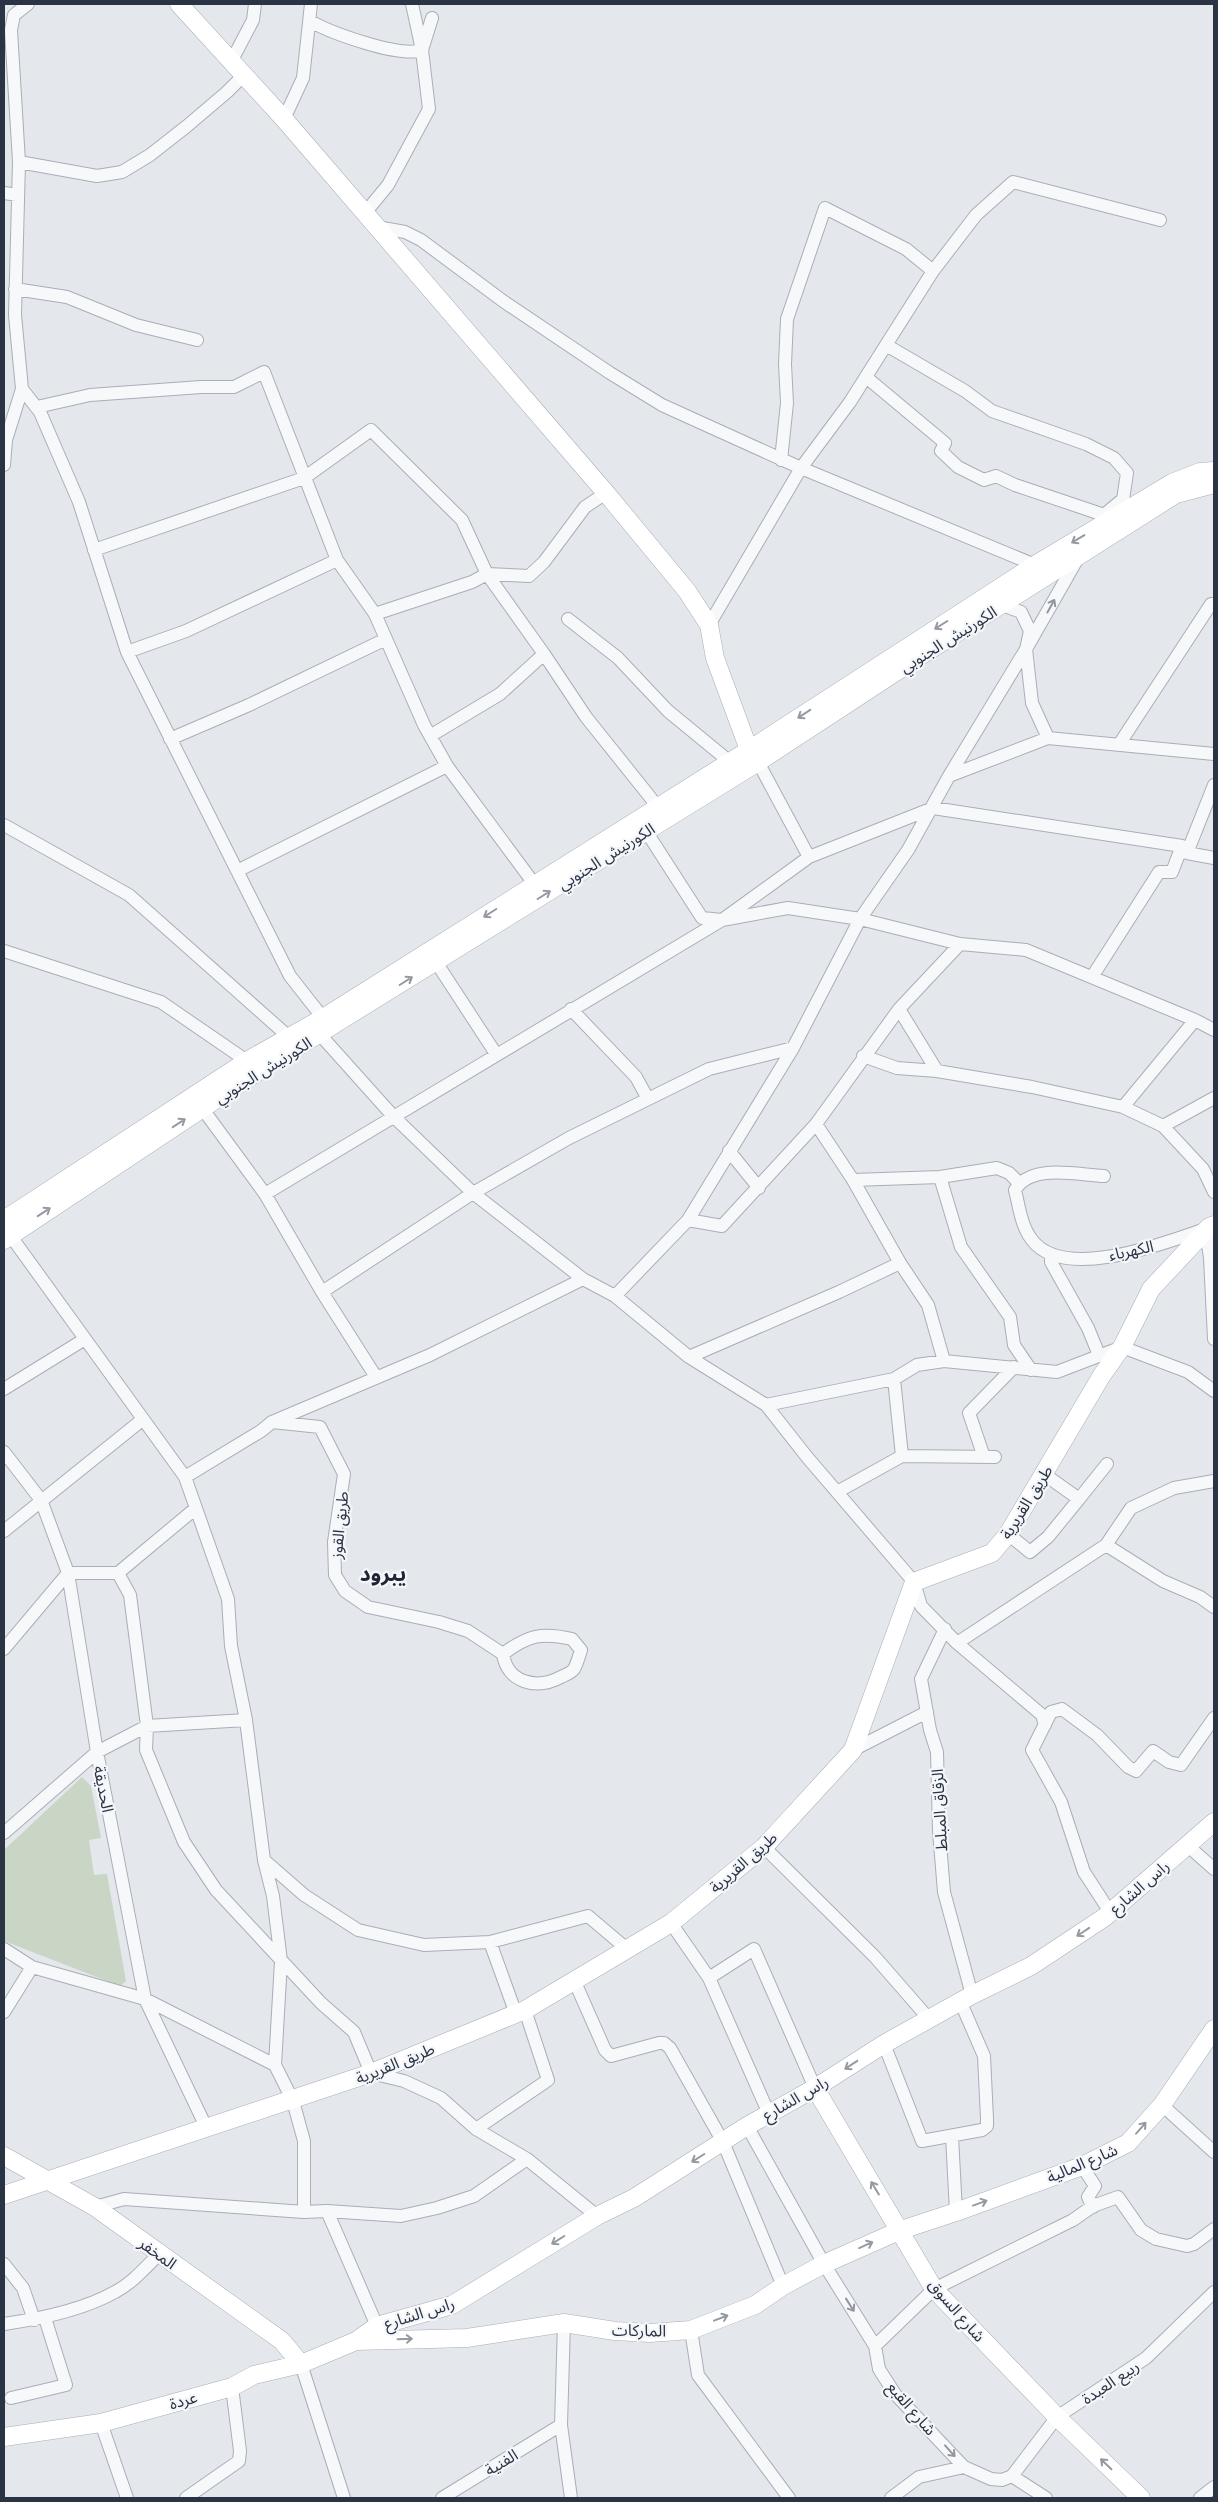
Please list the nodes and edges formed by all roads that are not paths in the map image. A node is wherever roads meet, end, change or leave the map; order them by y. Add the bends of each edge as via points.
1 (28, 4) edge
2 (179, 4) edge
3 (255, 4) edge
4 (311, 4) edge
5 (412, 4) edge
6 (432, 18) dead end
7 (310, 21) junction
8 (422, 50) junction
9 (231, 62) junction
10 (243, 76) junction
11 (9, 95) edge
12 (284, 119) junction
13 (19, 162) junction
14 (4, 193) edge
15 (18, 195) junction
16 (365, 213) junction
17 (1160, 220) dead end
18 (376, 227) junction
19 (932, 271) junction
20 (15, 289) junction
21 (197, 340) dead end
22 (886, 345) junction
23 (866, 377) junction
24 (22, 389) junction
25 (37, 407) junction
26 (5, 440) edge
27 (782, 460) junction
28 (4, 465) edge
29 (801, 468) junction
30 (1214, 471) edge
31 (304, 478) junction
32 (1214, 484) edge
33 (606, 493) junction
34 (1122, 507) junction
35 (94, 550) junction
36 (1079, 556) junction
37 (338, 560) junction
38 (1035, 565) junction
39 (487, 574) junction
40 (1214, 604) edge
41 (1002, 605) junction
42 (375, 614) junction
43 (568, 619) dead end
44 (709, 626) junction
45 (386, 639) junction
46 (1026, 649) junction
47 (127, 652) junction
48 (544, 654) junction
49 (430, 736) junction
50 (1048, 738) junction
51 (170, 739) junction
52 (1120, 743) junction
53 (1214, 754) edge
54 (754, 756) junction
55 (730, 762) junction
56 (447, 766) junction
57 (949, 776) junction
58 (1214, 785) edge
59 (658, 807) junction
60 (933, 808) junction
61 (4, 825) edge
62 (646, 831) junction
63 (1185, 850) junction
64 (809, 857) junction
65 (1214, 858) edge
66 (236, 871) junction
67 (535, 885) junction
68 (860, 918) junction
69 (722, 920) junction
70 (960, 944) junction
71 (4, 951) edge
72 (436, 962) junction
73 (1092, 977) junction
74 (899, 1008) junction
75 (571, 1009) junction
76 (1195, 1020) junction
77 (318, 1026) junction
78 (1214, 1030) edge
79 (290, 1037) junction
80 (793, 1048) junction
81 (496, 1054) junction
82 (863, 1056) junction
83 (247, 1061) junction
84 (938, 1071) junction
85 (1214, 1098) edge
86 (648, 1099) junction
87 (1123, 1107) junction
88 (202, 1108) junction
89 (394, 1116) junction
90 (816, 1124) junction
91 (1162, 1126) junction
92 (729, 1151) junction
93 (1104, 1176) dead end
94 (940, 1177) junction
95 (853, 1180) junction
96 (1019, 1183) junction
97 (759, 1188) junction
98 (1214, 1192) edge
99 (473, 1193) junction
100 (265, 1194) junction
101 (688, 1220) junction
102 (1210, 1228) edge
103 (6, 1232) edge
104 (1051, 1255) junction
105 (1212, 1258) edge
106 (900, 1263) junction
107 (583, 1280) junction
108 (322, 1292) junction
109 (614, 1296) junction
110 (1214, 1339) edge
111 (85, 1340) junction
112 (1122, 1347) junction
113 (1099, 1355) junction
114 (689, 1357) junction
115 (944, 1361) junction
116 (1014, 1367) junction
117 (1031, 1370) junction
118 (376, 1377) junction
119 (894, 1380) junction
120 (4, 1389) edge
121 (1214, 1391) edge
122 (766, 1406) junction
123 (142, 1420) junction
124 (272, 1422) junction
125 (4, 1452) edge
126 (902, 1456) junction
127 (1107, 1464) dead end
128 (1044, 1474) junction
129 (185, 1477) junction
130 (1214, 1481) edge
131 (837, 1492) junction
132 (1079, 1499) junction
133 (41, 1500) junction
134 (196, 1508) junction
135 (4, 1530) edge
136 (1008, 1534) junction
137 (1106, 1545) junction
138 (68, 1573) junction
139 (118, 1573) junction
140 (914, 1582) junction
141 (1214, 1607) edge
142 (946, 1629) junction
143 (957, 1643) junction
144 (4, 1649) edge
145 (504, 1654) junction
146 (927, 1712) junction
147 (1214, 1718) edge
148 (246, 1720) junction
149 (1045, 1724) junction
150 (147, 1726) junction
151 (852, 1750) junction
152 (97, 1752) junction
153 (1214, 1822) edge
154 (4, 1833) edge
155 (1188, 1846) junction
156 (764, 1847) junction
157 (264, 1860) junction
158 (1214, 1869) edge
159 (1110, 1912) junction
160 (671, 1922) junction
161 (490, 1942) junction
162 (627, 1949) junction
163 (6, 1954) edge
164 (281, 1961) junction
165 (32, 1967) junction
166 (708, 1978) junction
167 (574, 1980) junction
168 (145, 1999) junction
169 (966, 1999) junction
170 (4, 2012) edge
171 (520, 2012) junction
172 (930, 2020) junction
173 (1214, 2029) edge
174 (884, 2044) junction
175 (275, 2065) junction
176 (371, 2073) junction
177 (815, 2088) junction
178 (293, 2100) junction
179 (1162, 2105) junction
180 (769, 2114) junction
181 (747, 2126) junction
182 (208, 2129) junction
183 (476, 2129) junction
184 (952, 2136) junction
185 (723, 2142) junction
186 (1214, 2152) edge
187 (4, 2156) edge
188 (527, 2159) junction
189 (1082, 2166) junction
190 (48, 2181) junction
191 (4, 2195) edge
192 (95, 2207) junction
193 (1093, 2207) junction
194 (327, 2211) junction
195 (304, 2212) junction
196 (956, 2212) junction
197 (597, 2216) junction
198 (1214, 2229) edge
199 (901, 2230) junction
200 (159, 2254) junction
201 (4, 2264) edge
202 (824, 2264) junction
203 (783, 2286) junction
204 (934, 2288) junction
205 (1214, 2292) edge
206 (40, 2319) junction
207 (564, 2323) junction
208 (4, 2324) edge
209 (377, 2326) junction
210 (691, 2330) junction
211 (356, 2341) junction
212 (875, 2346) junction
213 (301, 2364) junction
214 (232, 2387) junction
215 (11, 2398) dead end
216 (1057, 2417) junction
217 (101, 2424) junction
218 (561, 2425) junction
219 (4, 2437) edge
220 (964, 2467) junction
221 (1012, 2476) junction
222 (1214, 2487) edge
223 (127, 2498) edge
224 (186, 2498) edge
225 (344, 2498) edge
226 (442, 2498) edge
227 (571, 2498) edge
228 (789, 2498) edge
229 (891, 2498) edge
230 (1046, 2498) edge
231 (1141, 2498) edge
232 (1200, 2498) edge

1 - 11 street via 14,15 10,30
2 - 9 street
3 - 9 street via 252,20
4 - 7 street
5 - 8 street
6 - 8 street
7 - 8 street via 326,30 371,44 413,54
7 - 12 street via 303,78
8 - 16 street via 430,109 388,185
9 - 10 street
10 - 12 street
10 - 13 street via 187,126 122,172 97,176
11 - 13 street
12 - 16 street
13 - 15 street
14 - 15 street
15 - 20 street
16 - 18 street
17 - 19 street via 1013,182 976,215
18 - 27 street via 405,232 421,240 503,301 662,405
18 - 33 street
19 - 22 street
19 - 27 street via 906,249 825,208 787,319 787,403
20 - 21 street via 67,297 136,325
20 - 24 street
22 - 23 street
22 - 34 street via 966,391 992,411 1086,444 1114,458 1127,473
23 - 29 street
23 - 34 street via 945,443 940,451 958,467 984,480 996,476 1015,486 1104,515
24 - 25 street
24 - 26 street
25 - 31 street via 90,394 234,388 264,372
25 - 35 street via 78,502
26 - 28 street
27 - 29 street
29 - 38 street
29 - 44 street
30 - 34 street, الكورنيش الجنوبي via 1200,472
31 - 35 street
31 - 37 street
31 - 39 street via 371,430 462,520
32 - 36 street, الكورنيش الجنوبي via 1176,494
33 - 39 street via 585,507 544,562 529,576
33 - 44 street via 687,591
34 -> 38 street, الكورنيش الجنوبي
35 - 47 street
36 - 41 street, الكورنيش الجنوبي
46 -> 36 street
37 - 42 street
37 - 47 street via 186,631
38 -> 54 street, الكورنيش الجنوبي
39 - 42 street
39 - 48 street
40 - 52 street
41 - 46 street via 1021,612 1030,631
41 - 54 street, الكورنيش الجنوبي
42 - 45 street
43 - 55 street via 618,658 668,711
44 - 54 street via 715,658
45 - 49 street
45 - 51 street
46 - 50 street via 1032,703
46 - 57 street
47 - 51 street
48 - 49 street via 500,694
48 - 59 street via 586,717
49 - 56 street
50 - 52 street
50 - 57 street
51 - 66 street
52 - 53 street
54 - 55 street, الكورنيش الجنوبي
54 - 62 street, الكورنيش الجنوبي
54 - 64 street
55 - 59 street, الكورنيش الجنوبي
56 - 66 street
56 - 67 street
57 - 60 street
58 - 63 street
59 - 67 street, الكورنيش الجنوبي
60 - 63 street
60 - 64 street
60 - 68 street
61 - 79 street via 129,895
62 - 69 street via 702,918
72 -> 62 street, الكورنيش الجنوبي
63 - 65 street
63 - 73 street via 1172,872 1159,872
64 - 69 street
66 - 77 street
67 -> 77 street, الكورنيش الجنوبي
68 - 69 street via 788,908
68 - 70 street
68 - 80 street
69 - 75 street
70 - 73 street via 1026,950
70 - 74 street
71 - 83 street via 161,1002
77 -> 72 street, الكورنيش الجنوبي
72 - 81 street
73 - 76 street
74 - 82 street
74 - 84 street
75 - 81 street
75 - 86 street via 636,1078
76 - 78 street
76 - 87 street
77 - 79 street, الكورنيش الجنوبي
77 - 88 street, الكورنيش الجنوبي
77 - 89 street
79 - 83 street, الكورنيش الجنوبي
80 - 86 street via 709,1069
80 - 92 street
81 - 89 street
82 - 84 street via 897,1068
82 - 90 street
83 - 103 street, الكورنيش الجنوبي
84 - 87 street via 1032,1086
85 - 91 street
86 - 99 street via 569,1138
87 - 91 street
88 - 100 street
103 -> 88 street, الكورنيش الجنوبي
89 - 99 street
89 - 100 street
90 - 95 street
90 - 97 street
91 - 98 street via 1203,1169
92 - 97 street
92 - 101 street
93 - 96 street via 1041,1173 1026,1177
94 - 95 street
94 - 96 street via 997,1168 1009,1173
94 - 117 street via 961,1247 1010,1317 1014,1345
95 - 106 street
96 - 104 street via 1015,1190 1024,1228 1032,1241
97 - 101 street via 722,1226
99 - 107 street
99 - 108 street
100 - 108 street
101 - 109 street
102 - 104 street, الكهرباء via 1108,1256 1071,1259
102 - 105 street
102 - 112 street, طريق القريرية via 1151,1289
103 - 111 street
104 - 113 street via 1051,1262 1088,1328
105 - 110 street
106 - 114 street
106 - 115 street via 928,1305
107 - 109 street
107 - 118 street via 430,1355
108 - 118 street
109 - 114 street
111 - 120 street
111 - 123 street
112 - 113 street
112 - 121 street via 1188,1372
112 - 128 street, طريق القريرية
113 - 117 street via 1057,1372
114 - 122 street
115 - 116 street
115 - 119 street via 917,1365
116 - 117 street
116 - 126 street via 969,1413 990,1457
118 - 124 street
119 - 122 street
119 - 126 street
122 - 131 street
123 - 129 street
123 - 133 street
124 - 129 street
124 - 145 street, طريق القوز via 320,1427 344,1474 334,1542 335,1575 345,1592 368,1607 468,1631
125 - 133 street, الحديقة
126 - 131 street
127 - 132 street
128 - 132 street
128 - 136 street, طريق القريرية
129 - 134 street
130 - 137 street via 1174,1488 1131,1508
131 - 140 street
132 - 136 street via 1048,1537 1030,1552
133 - 135 street
133 - 138 street, الحديقة
134 - 139 street
134 - 148 street via 228,1599 231,1646
136 - 140 street, طريق القريرية via 992,1553
137 - 141 street via 1163,1581 1200,1597
137 - 143 street
138 - 139 street
138 - 144 street
138 - 152 street, الحديقة
139 - 150 street via 130,1595
140 - 142 street via 921,1606
140 - 151 street, طريق القريرية
142 - 143 street
142 - 146 street, الزقاق المبلط via 921,1679
143 - 149 street via 1042,1715
145 - 145 street via 505,1665 513,1676 533,1684 554,1681 573,1670 581,1650 572,1638 538,1635 518,1642
146 - 151 street
146 - 169 street, الزقاق المبلط via 937,1752 944,1892
147 - 149 street via 1181,1765 1169,1762 1153,1751 1136,1771 1097,1735 1062,1709 1051,1712
148 - 150 street
148 - 157 street
149 - 159 street via 1032,1750 1060,1802 1084,1872
150 - 152 street
150 - 164 street via 146,1750 184,1842 216,1890
151 - 156 street, طريق القريرية
152 - 154 street
152 - 168 street, الحديقة
153 - 155 street, راس الشارع
155 - 158 street
155 - 159 street, راس الشارع
156 - 160 street, طريق القريرية
156 - 172 street via 875,1957
157 - 161 street via 304,1895 358,1930 424,1945
157 - 164 street via 273,1896
159 -> 169 street, راس الشارع via 1031,1966
160 - 162 street, طريق القريرية
160 - 166 street
161 - 162 street via 588,1916
161 - 171 street
162 - 167 street, طريق القريرية
163 - 165 street
164 - 175 street
164 - 176 street via 354,2032
165 - 168 street
165 - 170 street
166 - 177 street via 754,1949
166 - 180 street
167 - 171 street, طريق القريرية
167 - 185 street via 605,2050 612,2056 658,2043 670,2048
168 - 175 street
168 - 182 street, الحديقة
169 - 172 street, راس الشارع
169 - 184 street, الزقاق المبلط via 984,2056 987,2126
171 - 176 street, طريق القريرية
171 - 183 street via 548,2080
172 - 174 street, راس الشارع
173 - 179 street, شارع المالية
174 -> 177 street, راس الشارع
174 - 184 street via 922,2141
175 - 178 street
176 - 178 street, طريق القريرية
176 - 183 street via 404,2081 441,2098
177 - 180 street, راس الشارع
199 -> 177 street, شارع السوق
178 - 182 street, طريق القريرية
178 - 195 street via 304,2141
179 - 186 street
189 -> 179 street, شارع المالية via 1128,2143
180 - 181 street, راس الشارع
181 - 185 street, راس الشارع
181 - 202 street, شارع القبع
182 - 190 street, طريق القريرية
183 - 188 street
184 - 196 street
185 -> 197 street, راس الشارع via 634,2198
185 - 203 street
187 - 190 street, المخفر
188 - 194 street via 474,2196 437,2208 401,2216
188 - 197 street
189 - 193 street via 1094,2186 1088,2197
196 -> 189 street, شارع المالية
190 - 191 street, طريق القريرية
190 - 192 street, المخفر
192 - 195 street via 124,2199
192 - 200 street, المخفر
193 - 198 street via 1118,2196 1141,2230 1156,2239 1187,2246
193 - 204 street via 1073,2220
194 - 195 street
194 - 209 street
196 - 199 street, شارع المالية
197 -> 209 street, راس الشارع via 452,2306
202 -> 199 street, الماركات
199 - 204 street, شارع السوق
200 - 206 street via 115,2292
200 - 213 street, المخفر via 282,2341
201 - 206 street via 23,2288
202 - 203 street, الماركات
202 -> 212 street, شارع القبع
210 -> 203 street, الماركات via 755,2305
204 - 212 street
204 - 216 street, شارع السوق
205 - 216 street, ربيع العبدة via 1146,2358
206 - 208 street
206 - 215 street via 66,2385
207 - 210 street, الماركات via 650,2333
211 -> 207 street, الماركات via 467,2338
207 - 218 street
209 - 211 street, راس الشارع
210 - 228 street via 698,2375
211 - 213 street, عردة
212 -> 220 street, شارع القبع via 879,2369 895,2394
213 - 214 street, عردة via 254,2375
213 - 225 street
214 - 217 street, عردة
214 - 224 street via 239,2461
216 - 221 street, ربيع العبدة
231 -> 216 street, شارع السوق
217 - 219 street, عردة
217 - 223 street
218 - 226 street, الفنية
218 - 227 street
220 - 221 street, شارع القبع via 991,2479 1002,2480
220 - 229 street via 919,2477
221 - 230 street
222 - 232 street

